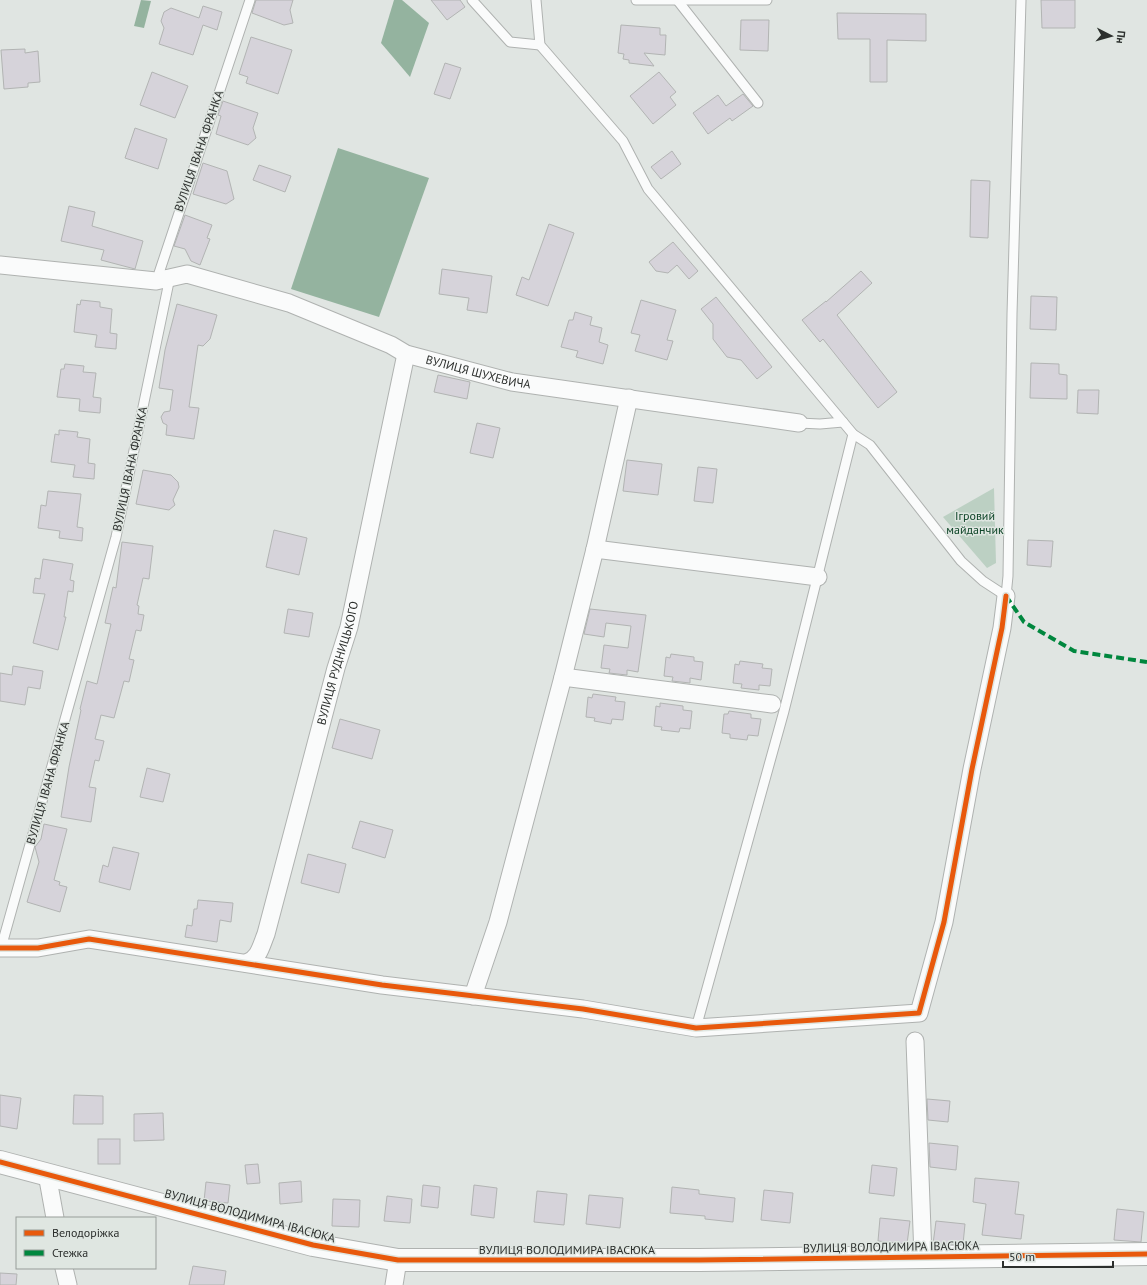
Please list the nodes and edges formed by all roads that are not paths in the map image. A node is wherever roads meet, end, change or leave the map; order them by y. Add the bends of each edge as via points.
1 (250, 0) edge
2 (472, 0) edge
3 (536, 0) edge
4 (636, 0) edge
5 (767, 0) edge
6 (1021, 0) edge
7 (678, 1) junction
8 (540, 45) junction
9 (758, 103) dead end
10 (0, 265) edge
11 (170, 277) junction
12 (406, 354) junction
13 (629, 398) junction
14 (843, 422) junction
15 (799, 423) joint
16 (853, 434) junction
17 (595, 549) junction
18 (818, 577) junction
19 (1006, 596) junction
20 (563, 677) junction
21 (772, 704) dead end
22 (1, 948) edge
23 (246, 963) junction
24 (473, 996) junction
25 (696, 1028) junction
26 (915, 1041) dead end
27 (0, 1162) edge
28 (47, 1174) junction
29 (55, 1217) edge
30 (1147, 1254) edge
31 (923, 1257) junction
32 (398, 1260) junction
33 (64, 1269) edge
34 (68, 1285) edge
35 (394, 1285) edge

1 - 11 lane, ВУЛИЦЯ ІВАНА ФРАНКА via 159,273
2 - 8 lane via 510,42
3 - 8 lane
4 - 7 lane
5 - 7 lane
6 - 19 lane
7 - 9 lane
8 - 14 lane via 623,141 648,189
10 - 11 street, ВУЛИЦЯ ШУХЕВИЧА via 156,281
11 - 12 street, ВУЛИЦЯ ШУХЕВИЧА via 187,274 289,303 391,345
11 - 22 lane, ВУЛИЦЯ ІВАНА ФРАНКА via 116,537
12 - 13 street, ВУЛИЦЯ ШУХЕВИЧА via 512,382
12 - 23 street, ВУЛИЦЯ РУДНИЦЬКОГО via 349,627 266,934 254,961
13 - 15 street, ВУЛИЦЯ ШУХЕВИЧА
13 - 17 street
14 - 15 lane
14 - 16 lane
16 - 18 lane
16 - 19 lane via 870,445 961,561 982,580
17 - 18 street
17 - 20 street
18 - 25 lane via 784,711
19 - 25 street via 1002,628 972,769 944,922 919,1013
20 - 21 street
20 - 24 street via 498,922
22 - 23 street via 38,948 89,939
23 - 24 street via 382,985
24 - 25 street via 583,1009
26 - 31 street
27 - 28 street, ВУЛИЦЯ ВОЛОДИМИРА ІВАСЮКА
28 - 29 street
28 - 32 street, ВУЛИЦЯ ВОЛОДИМИРА ІВАСЮКА via 313,1245
30 - 31 street, ВУЛИЦЯ ВОЛОДИМИРА ІВАСЮКА
31 - 32 street, ВУЛИЦЯ ВОЛОДИМИРА ІВАСЮКА
32 - 35 street
33 - 34 street

